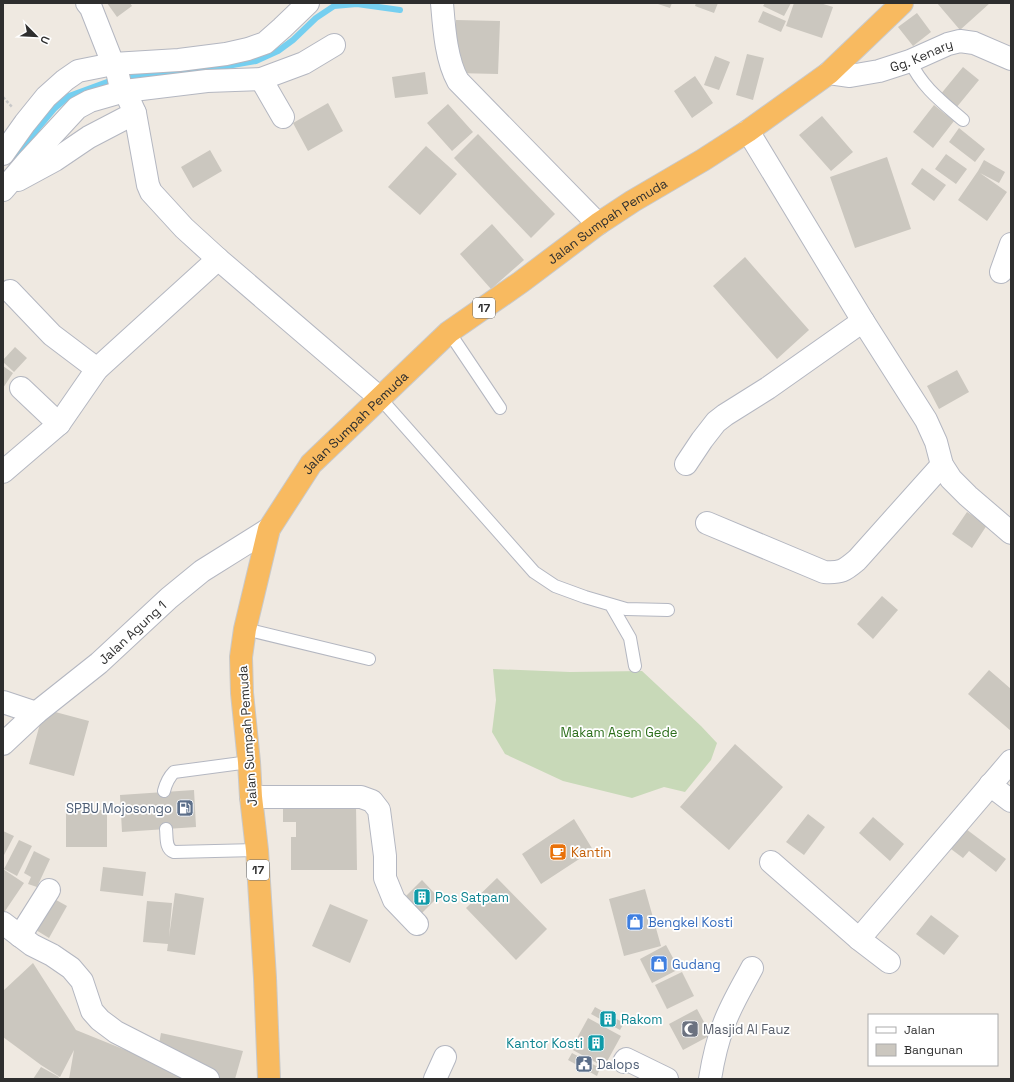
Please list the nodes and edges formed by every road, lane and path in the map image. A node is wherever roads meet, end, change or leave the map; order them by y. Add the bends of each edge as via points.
1 (308, 3) edge
2 (442, 3) edge
3 (902, 3) edge
4 (91, 5) edge
5 (334, 44) dead end
6 (1011, 59) edge
7 (894, 66) junction
8 (829, 73) junction
9 (119, 78) junction
10 (261, 79) junction
11 (134, 113) junction
12 (283, 116) dead end
13 (963, 120) dead end
14 (748, 131) junction
15 (3, 154) edge
16 (4, 188) edge
17 (598, 224) junction
18 (1011, 244) edge
19 (218, 259) junction
20 (1001, 272) dead end
21 (10, 291) dead end
22 (863, 321) junction
23 (449, 332) junction
24 (97, 369) junction
25 (20, 388) dead end
26 (380, 398) junction
27 (500, 408) dead end
28 (59, 424) junction
29 (686, 464) dead end
30 (942, 465) junction
31 (3, 472) edge
32 (707, 523) dead end
33 (269, 529) junction
34 (1011, 533) edge
35 (611, 605) junction
36 (668, 610) dead end
37 (245, 629) junction
38 (368, 659) dead end
39 (635, 666) dead end
40 (3, 702) edge
41 (36, 713) junction
42 (3, 744) edge
43 (1011, 761) edge
44 (249, 762) junction
45 (990, 785) junction
46 (164, 791) dead end
47 (251, 797) junction
48 (1011, 801) edge
49 (166, 829) dead end
50 (257, 850) junction
51 (771, 862) dead end
52 (49, 890) dead end
53 (3, 922) edge
54 (417, 924) dead end
55 (20, 936) junction
56 (859, 939) junction
57 (889, 962) dead end
58 (752, 968) dead end
59 (445, 1057) dead end
60 (624, 1062) dead end
61 (208, 1079) edge
62 (269, 1079) edge
63 (435, 1079) edge
64 (667, 1079) edge
65 (710, 1079) edge

1 - 9 street via 265,43 226,54 179,60
2 - 17 street via 452,71 458,81
3 - 8 highway, Jalan Sumpah Pemuda / 17
4 - 9 street
5 - 10 street via 304,63
6 - 7 street, Gg. Kenary via 974,43 960,41
7 - 8 street, Gg. Kenary via 850,76
7 - 13 lane via 915,72 931,92
8 - 14 highway, Jalan Sumpah Pemuda / 17
9 - 10 street via 207,81
9 - 11 street
9 - 15 street via 78,71 46,97
9 - 16 street via 94,99 77,108
10 - 12 street
11 - 16 street
11 - 19 street via 151,192 184,228
14 - 17 highway, Jalan Sumpah Pemuda / 17
14 - 22 street
17 - 23 highway, Jalan Sumpah Pemuda / 17
18 - 20 street
19 - 24 street
19 - 26 street
21 - 24 street via 52,335
22 - 29 street via 716,422
22 - 30 street via 926,420 936,442
23 - 26 highway, Jalan Sumpah Pemuda / 17
23 - 27 lane
24 - 28 street
25 - 28 street
26 - 33 highway, Jalan Sumpah Pemuda / 17 via 311,464
26 - 35 lane via 534,572 555,586
28 - 31 street
30 - 32 street via 857,560 846,569 836,572 824,572
30 - 34 street via 951,479 968,496
33 - 37 highway, Jalan Sumpah Pemuda / 17
33 - 41 street, Jalan Agung 1 via 202,571 99,663
35 - 36 lane via 626,609
35 - 39 lane via 630,638
37 - 38 lane
37 - 44 highway, Jalan Sumpah Pemuda / 17 via 241,657 242,693
40 - 41 street
41 - 42 street, Jalan Agung 1
43 - 45 street
44 - 46 lane via 174,772 166,782
44 - 47 highway, Jalan Sumpah Pemuda / 17
45 - 48 street
45 - 56 street
47 - 50 highway, Jalan Sumpah Pemuda / 17
47 - 54 street via 361,797 372,801 379,810 386,878 394,900
49 - 50 lane via 167,847 174,852
50 - 62 highway, Jalan Sumpah Pemuda / 17 via 266,978
51 - 56 street
52 - 55 street
53 - 55 street
55 - 61 street via 71,968 82,981 92,1011 100,1020 116,1032
56 - 57 street
58 - 65 street via 724,1024
59 - 63 street
60 - 64 street via 626,1059

